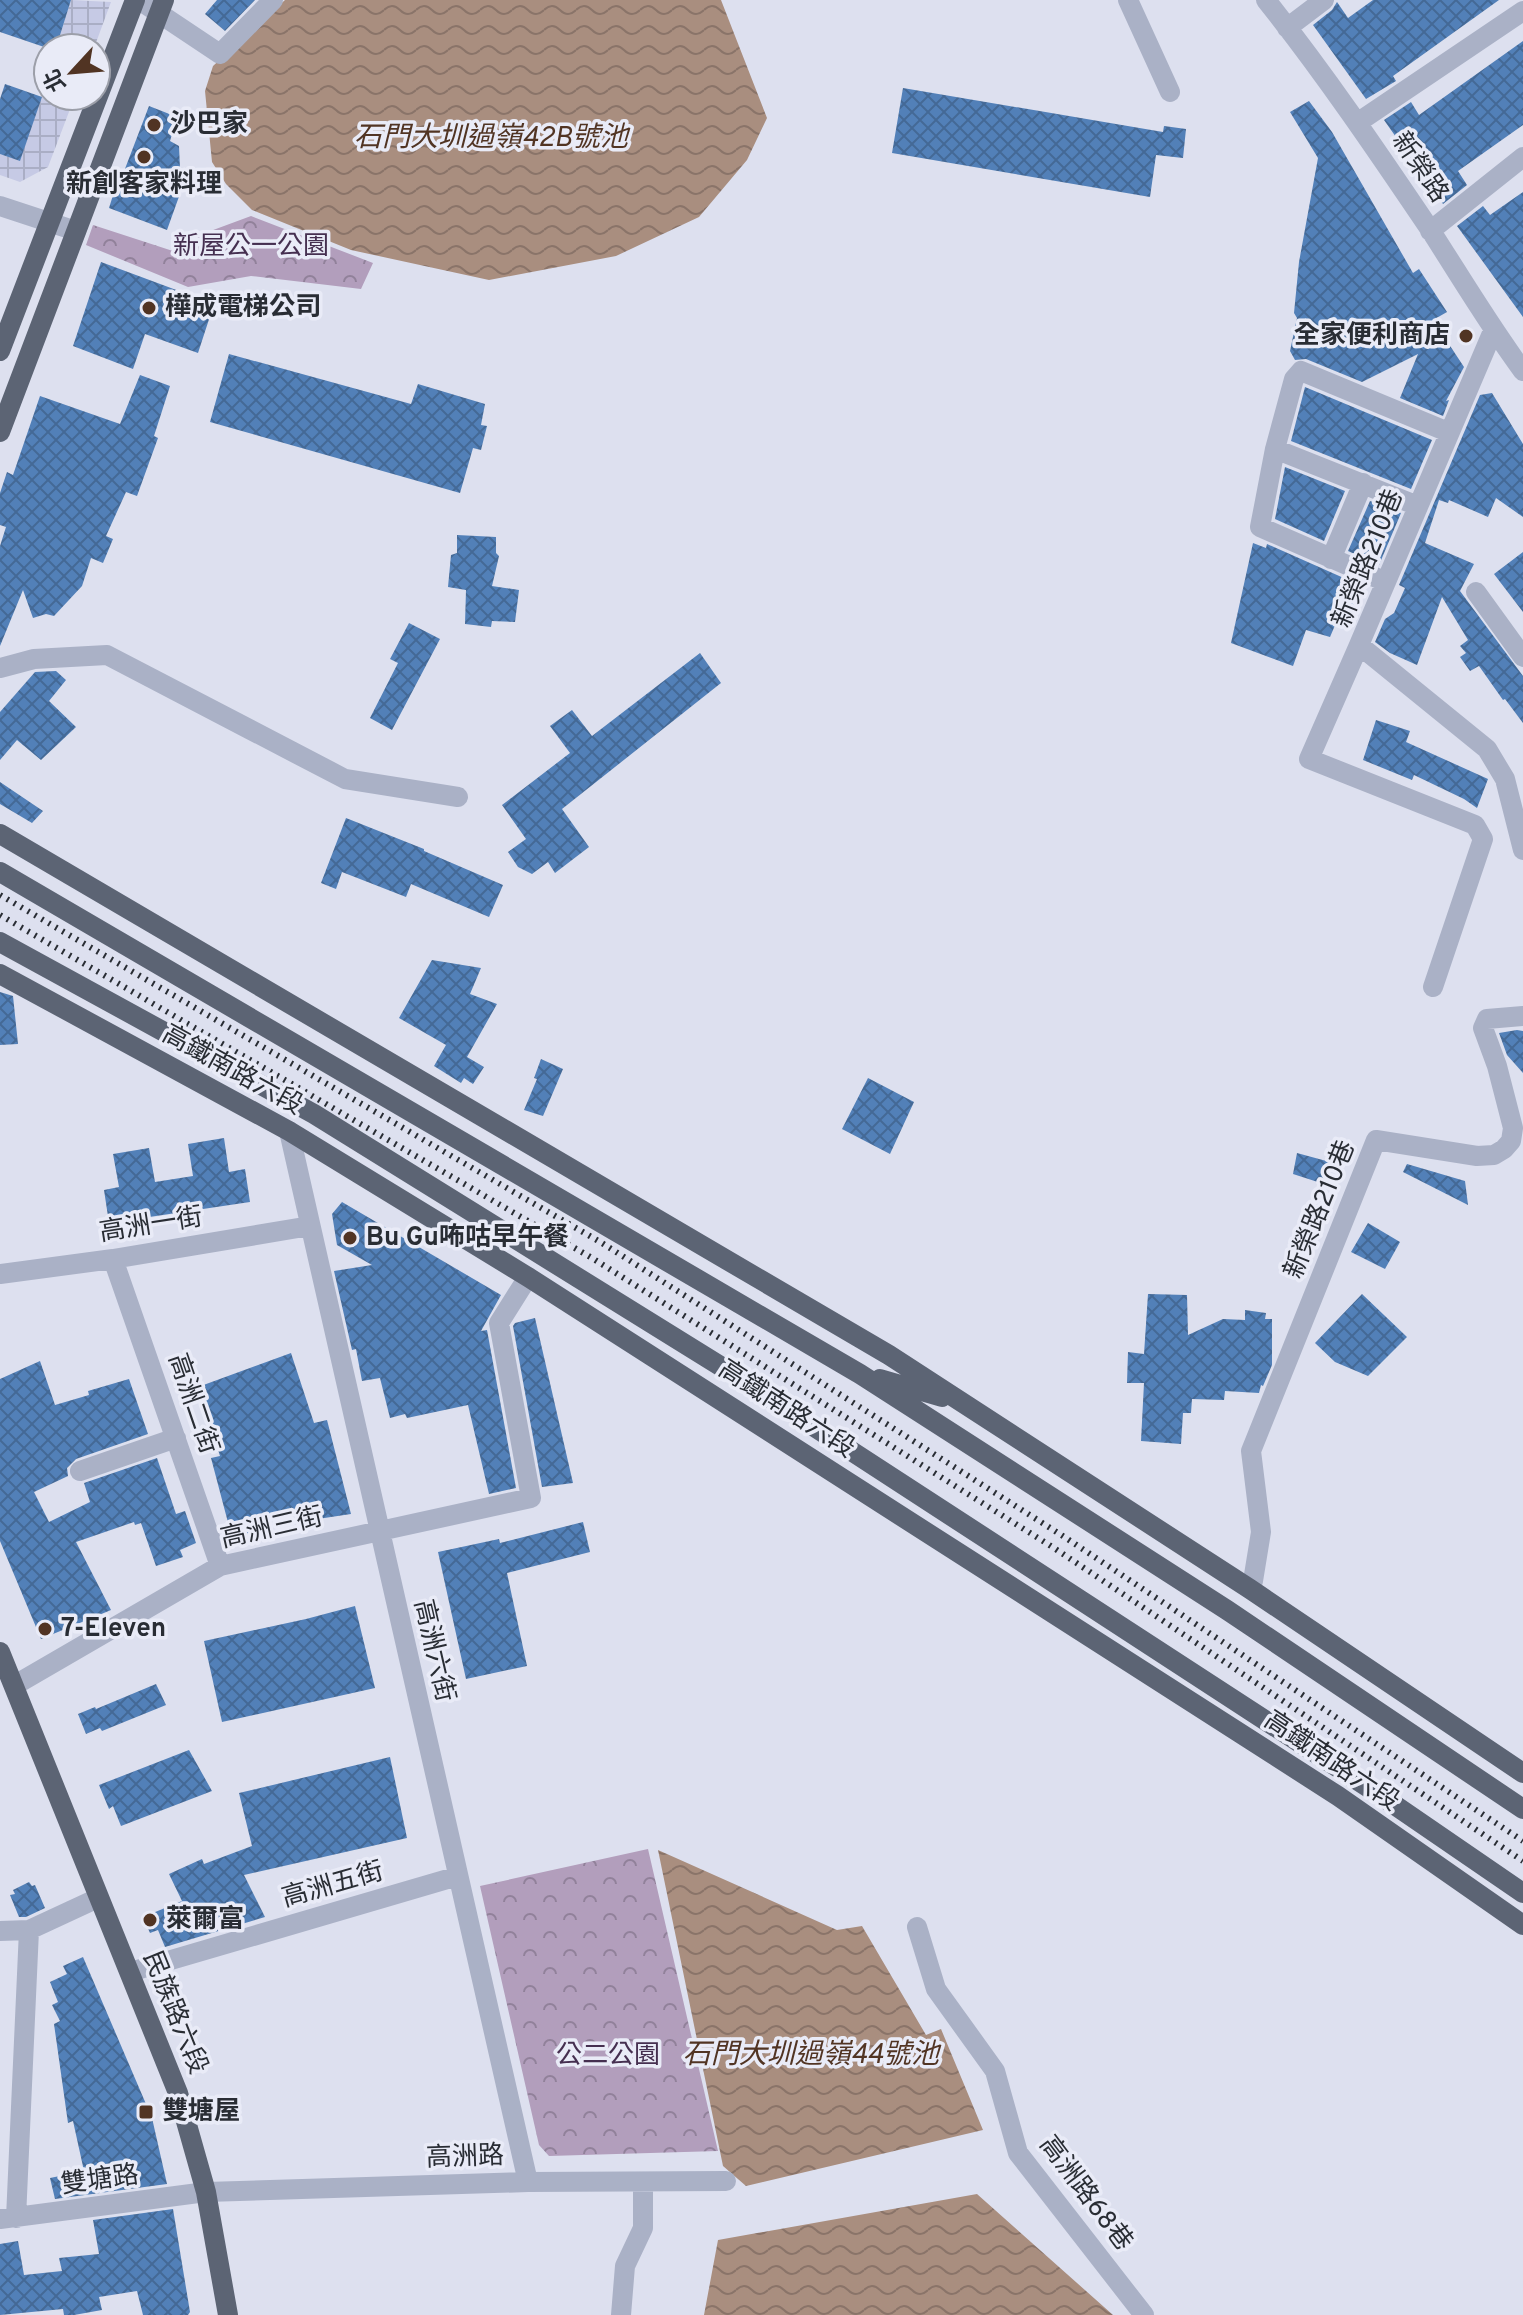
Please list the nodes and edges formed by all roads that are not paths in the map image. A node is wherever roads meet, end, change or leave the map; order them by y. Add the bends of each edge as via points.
1 (137, 0) edge
2 (273, 0) edge
3 (1128, 0) edge
4 (1266, 0) edge
5 (1324, 0) edge
6 (161, 7) edge
7 (1523, 11) edge
8 (1287, 28) junction
9 (1170, 92) dead end
10 (1357, 123) junction
11 (1523, 157) edge
12 (0, 206) edge
13 (48, 222) junction
14 (76, 231) junction
15 (1430, 231) junction
16 (1493, 331) junction
17 (0, 351) edge
18 (1523, 371) edge
19 (0, 432) edge
20 (1448, 432) junction
21 (1275, 449) junction
22 (1363, 483) junction
23 (1418, 506) junction
24 (1331, 559) junction
25 (1386, 582) junction
26 (1476, 592) dead end
27 (1359, 645) junction
28 (1523, 657) edge
29 (0, 668) edge
30 (458, 797) dead end
31 (0, 834) edge
32 (1523, 850) edge
33 (0, 872) edge
34 (0, 942) edge
35 (0, 974) edge
36 (1433, 987) dead end
37 (1523, 1016) edge
38 (289, 1131) junction
39 (310, 1226) junction
40 (113, 1259) junction
41 (0, 1274) edge
42 (528, 1277) junction
43 (860, 1374) junction
44 (965, 1403) junction
45 (176, 1438) junction
46 (823, 1465) junction
47 (80, 1471) dead end
48 (949, 1512) junction
49 (379, 1531) junction
50 (220, 1566) junction
51 (1250, 1589) junction
52 (0, 1652) edge
53 (15, 1685) junction
54 (1523, 1773) edge
55 (1523, 1809) edge
56 (458, 1876) junction
57 (1523, 1893) edge
58 (98, 1898) junction
59 (1523, 1925) edge
60 (917, 1927) dead end
61 (29, 1930) junction
62 (0, 1931) edge
63 (130, 1972) junction
64 (726, 2181) dead end
65 (528, 2182) junction
66 (643, 2182) junction
67 (206, 2192) junction
68 (8, 2219) edge
69 (228, 2315) edge
70 (621, 2315) edge
71 (1144, 2315) edge

1 - 6 street
1 - 13 main road
2 - 6 street via 220,54
3 - 9 street
4 - 8 street, 新榮路
5 - 8 street
6 - 14 main road
7 - 10 street
8 - 10 street, 新榮路
10 - 15 street, 新榮路
11 - 15 street
12 - 13 street
13 - 14 street
13 - 17 main road
14 - 19 main road
15 - 16 street, 新榮路
16 - 18 street, 新榮路
16 - 20 street, 新榮路210巷
20 - 21 street via 1301,371 1294,379
20 - 23 street, 新榮路210巷
21 - 22 street
21 - 24 street via 1260,527
22 - 23 street
22 - 24 street
23 - 25 street, 新榮路210巷
24 - 25 street
25 - 27 street, 新榮路210巷
26 - 28 street
27 - 32 street, 新榮路210巷 via 1487,749 1505,779
27 - 36 street via 1309,759 1475,825 1483,839
29 - 30 street via 34,659 107,655 345,779
31 - 44 main road
33 - 43 main road, 高鐵南路六段
34 - 48 main road, 高鐵南路六段 via 314,1114
35 - 38 main road, 高鐵南路六段
37 - 51 street, 新榮路210巷 via 1487,1019 1483,1028 1513,1128 1504,1149 1477,1156 1376,1140 1251,1451 1261,1532
38 - 39 street, 高洲六街
38 - 42 main road, 高鐵南路六段
39 - 40 street, 高洲一街
39 - 49 street, 高洲六街
40 - 41 street, 高洲一街
40 - 45 street, 高洲二街
42 - 46 main road, 高鐵南路六段
42 - 49 street, 高洲三街 via 499,1323 531,1498
43 - 44 main road
43 - 55 main road, 高鐵南路六段 via 1227,1610
44 - 51 main road
45 - 47 street
45 - 50 street, 高洲二街
46 - 48 main road
46 - 59 main road, 高鐵南路六段 via 1338,1796
48 - 57 main road, 高鐵南路六段
49 - 50 street, 高洲三街
49 - 56 street, 高洲六街
50 - 53 street, 高洲三街
51 - 54 main road
52 - 53 main road, 民族路六段
53 - 58 main road, 民族路六段
56 - 63 street, 高洲五街
56 - 65 street, 高洲六街
58 - 61 street
58 - 63 main road, 民族路六段
60 - 71 street, 高洲路68巷 via 936,1989 995,2071 1018,2153
61 - 62 street
61 - 68 street
63 - 67 main road, 民族路六段 via 178,2093
64 - 66 street, 高洲路
65 - 66 street, 高洲路
65 - 67 street, 高洲路
66 - 70 street via 643,2228 625,2266
67 - 68 street, 雙塘路
67 - 69 main road, 民族路六段

